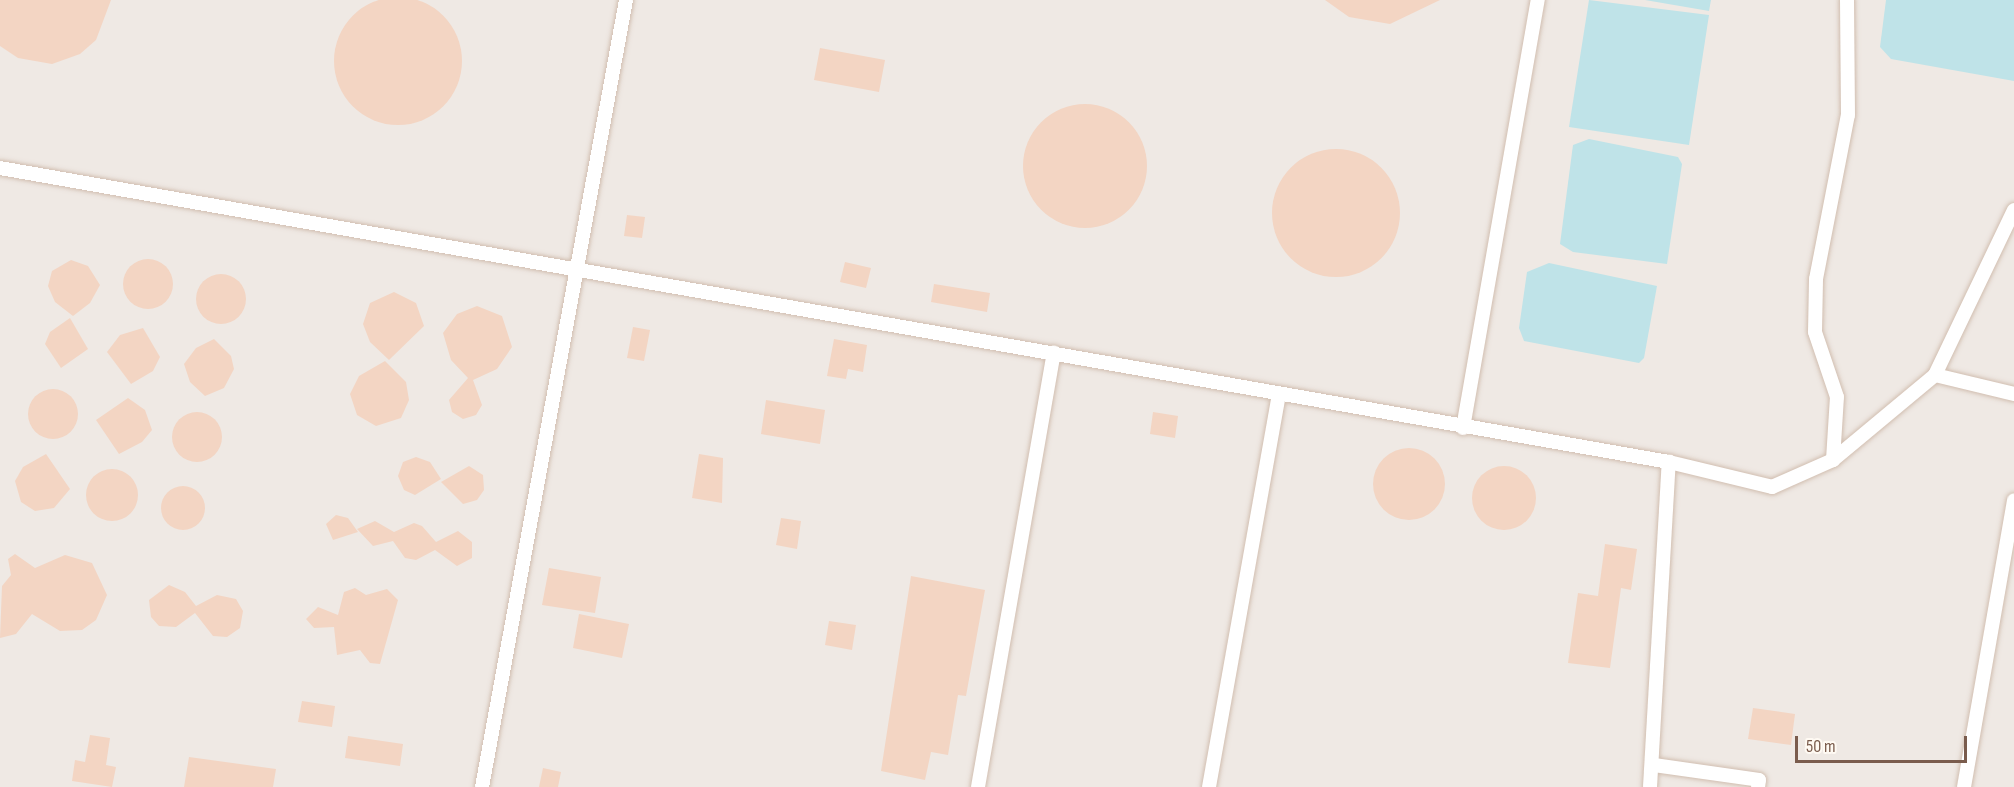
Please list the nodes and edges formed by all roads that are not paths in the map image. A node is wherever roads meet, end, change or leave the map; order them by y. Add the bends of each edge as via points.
1 (626, 0) edge
2 (1538, 0) edge
3 (1847, 0) edge
4 (0, 168) edge
5 (2014, 210) edge
6 (577, 265) junction
7 (1054, 353) junction
8 (1935, 375) junction
9 (2014, 394) edge
10 (1279, 395) junction
11 (1463, 429) junction
12 (1833, 460) junction
13 (1669, 462) junction
14 (2014, 500) edge
15 (1654, 765) junction
16 (482, 787) edge
17 (978, 787) edge
18 (1209, 787) edge
19 (1650, 787) edge
20 (1758, 787) edge
21 (1964, 787) edge

1 - 6 lane
2 - 11 lane
3 - 12 lane via 1848,115 1816,279 1815,332 1837,397
4 - 6 lane
5 - 8 lane
6 - 7 lane
6 - 16 lane
7 - 10 lane
7 - 17 lane
8 - 9 lane
8 - 12 lane
10 - 11 lane
10 - 18 lane
11 - 13 lane
12 - 13 lane via 1773,487
13 - 15 lane
14 - 21 lane
15 - 19 lane
15 - 20 lane via 1759,780

